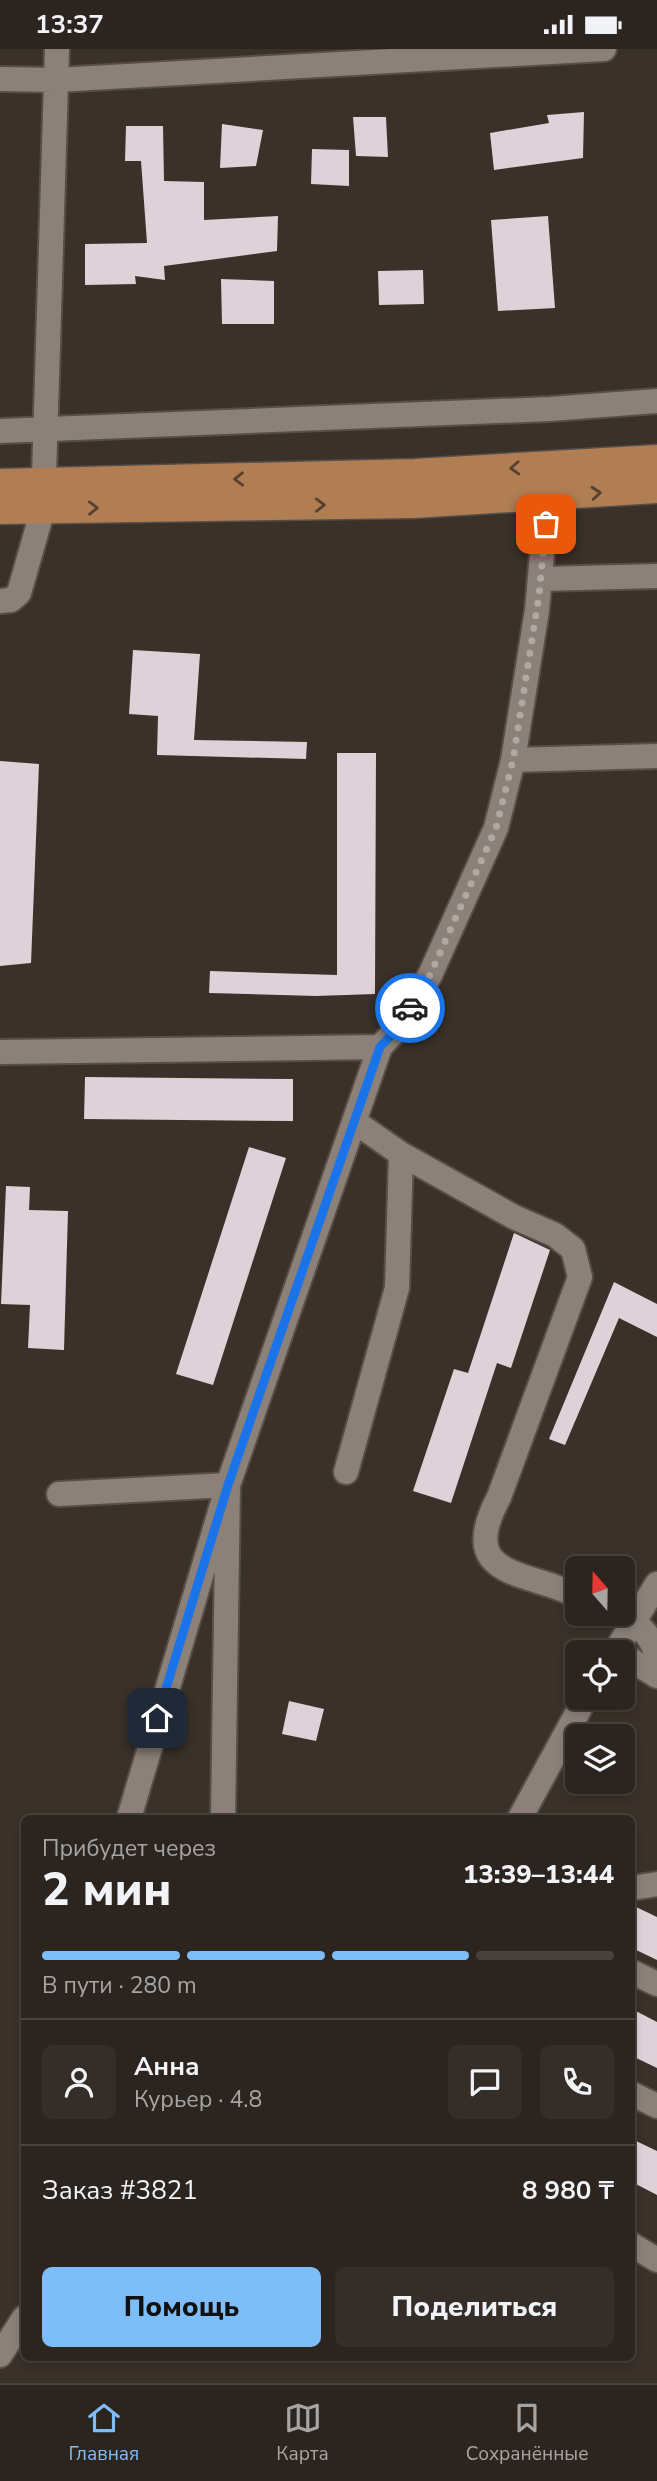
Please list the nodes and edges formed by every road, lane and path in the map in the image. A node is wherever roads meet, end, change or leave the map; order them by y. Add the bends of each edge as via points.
1 (57, 49) edge
2 (604, 49) edge
3 (0, 79) edge
4 (56, 80) junction
5 (657, 401) edge
6 (0, 431) edge
7 (46, 431) junction
8 (657, 460) edge
9 (549, 466) junction
10 (0, 484) edge
11 (657, 488) edge
12 (44, 496) junction
13 (549, 496) junction
14 (0, 509) edge
15 (657, 576) edge
16 (541, 579) junction
17 (0, 601) edge
18 (657, 756) edge
19 (513, 760) junction
20 (380, 1047) junction
21 (0, 1052) edge
22 (355, 1122) junction
23 (401, 1154) junction
24 (346, 1472) dead end
25 (228, 1485) junction
26 (59, 1494) dead end
27 (657, 1584) edge
28 (565, 1591) edge
29 (635, 1606) edge
30 (635, 1626) edge
31 (657, 1655) edge
32 (635, 1662) edge
33 (657, 1676) edge
34 (579, 1710) edge
35 (130, 1815) edge
36 (223, 1815) edge
37 (522, 1815) edge
38 (657, 1884) edge
39 (635, 1888) edge
40 (635, 1973) edge
41 (657, 1984) edge
42 (635, 2095) edge
43 (657, 2106) edge
44 (635, 2247) edge
45 (657, 2260) edge
46 (21, 2323) edge
47 (0, 2355) edge

1 - 4 street
2 - 4 street
3 - 4 street
4 - 7 street
5 - 7 street
6 - 7 street
7 - 12 street
8 - 9 main road
9 -> 12 main road
9 - 13 street
10 - 12 main road
13 -> 11 main road
12 -> 13 main road via 412,503
12 - 14 main road
12 - 17 street via 19,593
13 - 16 street
15 - 16 street
16 - 19 street
18 - 19 street
19 - 20 street via 496,828 430,975 398,1028
20 - 21 street
20 - 22 street
22 - 23 street
22 - 25 street
23 - 24 street via 397,1288
23 - 28 street via 513,1217 555,1235 573,1249 580,1276 485,1524 485,1545 502,1569
25 - 26 street
25 - 35 street
25 - 36 street
27 - 29 street
30 - 31 street via 652,1640
32 - 33 street
34 - 37 street
38 - 39 street
40 - 41 street
42 - 43 street
44 - 45 street
46 - 47 street

